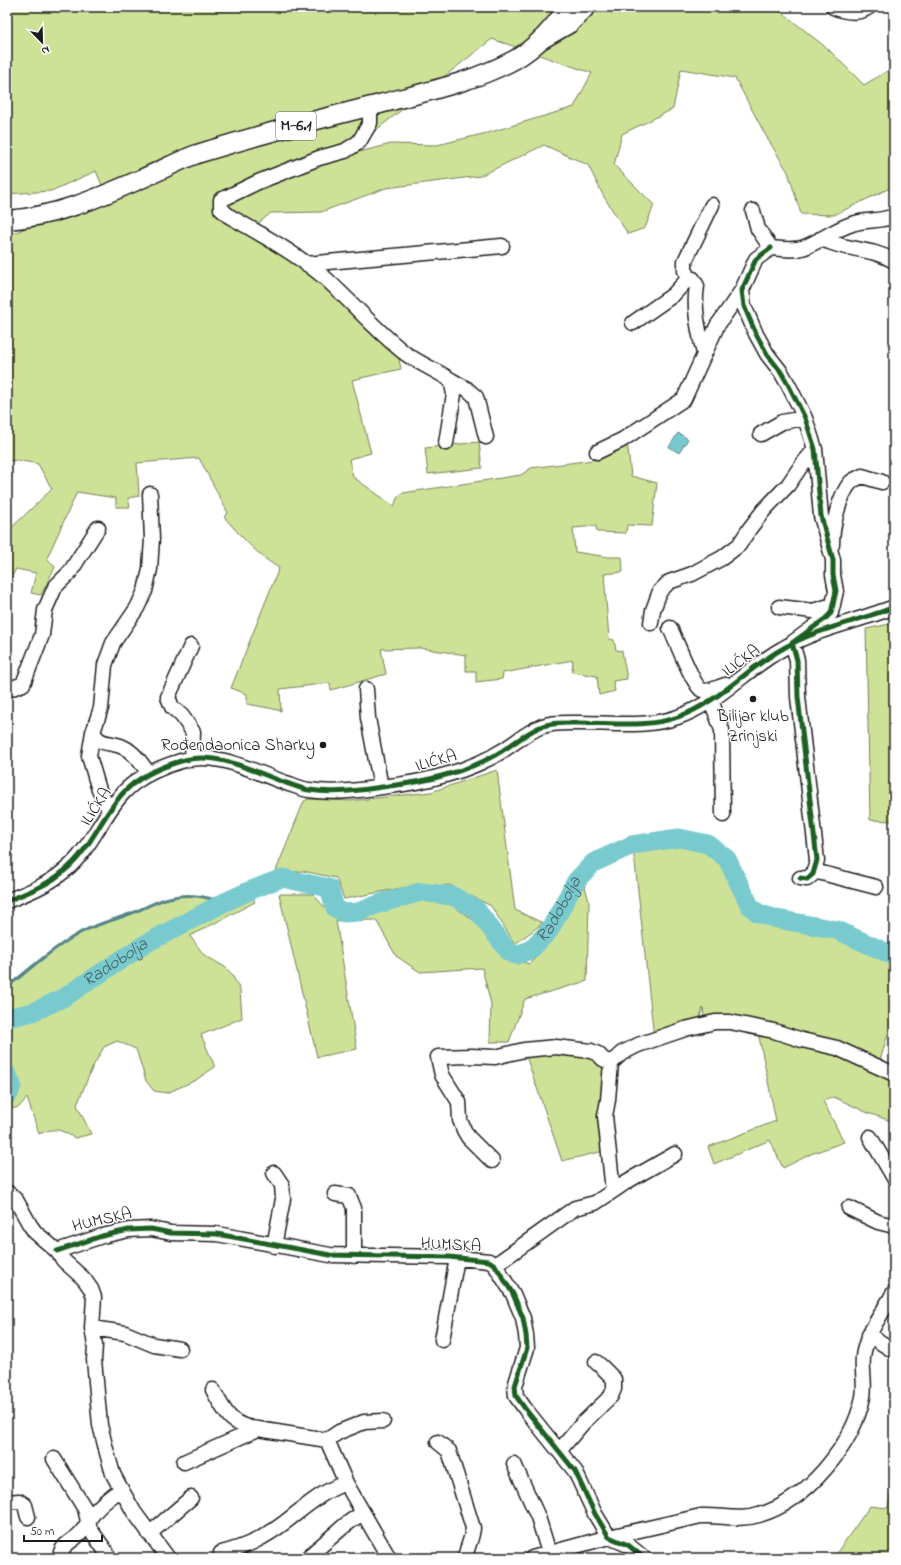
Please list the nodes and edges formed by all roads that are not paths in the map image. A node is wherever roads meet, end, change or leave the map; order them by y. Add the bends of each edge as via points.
1 (568, 7) edge
2 (589, 7) edge
3 (833, 7) edge
4 (869, 7) edge
5 (538, 44) junction
6 (370, 106) junction
7 (712, 205) dead end
8 (754, 211) dead end
9 (894, 216) edge
10 (7, 220) edge
11 (820, 239) junction
12 (502, 246) dead end
13 (771, 248) junction
14 (894, 261) edge
15 (306, 264) junction
16 (689, 280) junction
17 (742, 290) junction
18 (633, 323) dead end
19 (704, 354) junction
20 (451, 380) junction
21 (805, 418) junction
22 (762, 434) dead end
23 (486, 437) dead end
24 (446, 444) dead end
25 (815, 449) junction
26 (597, 452) dead end
27 (882, 482) dead end
28 (150, 494) dead end
29 (98, 528) dead end
30 (833, 560) junction
31 (833, 605) junction
32 (779, 607) dead end
33 (894, 607) edge
34 (651, 623) dead end
35 (670, 628) dead end
36 (792, 643) junction
37 (191, 646) dead end
38 (731, 685) junction
39 (366, 689) dead end
40 (7, 690) edge
41 (711, 700) junction
42 (93, 732) junction
43 (192, 758) junction
44 (149, 774) junction
45 (381, 787) junction
46 (110, 810) junction
47 (723, 816) dead end
48 (814, 871) junction
49 (800, 878) dead end
50 (876, 887) dead end
51 (7, 901) edge
52 (611, 1063) junction
53 (894, 1074) edge
54 (870, 1137) dead end
55 (674, 1154) dead end
56 (492, 1161) dead end
57 (274, 1173) dead end
58 (894, 1178) edge
59 (613, 1191) junction
60 (7, 1192) edge
61 (335, 1194) dead end
62 (849, 1208) dead end
63 (894, 1226) edge
64 (274, 1246) junction
65 (57, 1251) junction
66 (354, 1256) junction
67 (457, 1258) junction
68 (495, 1265) junction
69 (894, 1292) edge
70 (92, 1328) junction
71 (869, 1335) junction
72 (442, 1340) dead end
73 (180, 1349) dead end
74 (894, 1351) edge
75 (596, 1362) dead end
76 (213, 1390) dead end
77 (383, 1421) dead end
78 (258, 1429) junction
79 (327, 1440) junction
80 (438, 1442) dead end
81 (559, 1451) junction
82 (54, 1458) dead end
83 (184, 1462) dead end
84 (514, 1464) dead end
85 (346, 1483) junction
86 (121, 1489) junction
87 (191, 1498) dead end
88 (7, 1502) edge
89 (362, 1513) junction
90 (28, 1517) dead end
91 (88, 1521) junction
92 (149, 1534) junction
93 (609, 1537) junction
94 (107, 1553) dead end
95 (163, 1553) edge
96 (221, 1553) dead end
97 (549, 1553) junction
98 (60, 1558) edge
99 (307, 1558) edge
100 (389, 1558) edge
101 (465, 1558) edge
102 (532, 1558) edge
103 (644, 1558) edge

1 - 5 main road, M-6.1 via 554,28
2 - 5 street via 571,25
3 - 4 street via 851,12 863,11
5 - 6 main road, M-6.1 via 487,72
6 - 10 main road, M-6.1 via 194,155 64,210 20,220
6 - 15 street via 370,122 359,142 345,151 319,158 258,182 221,200 221,209 229,216
7 - 16 street via 684,262
8 - 13 street via 758,229
9 - 11 street via 851,224
11 - 13 street via 804,248
11 - 14 street via 873,251
12 - 15 street
13 - 17 street via 756,259
15 - 20 street via 346,297 408,355
16 - 18 street via 673,295
16 - 19 street via 693,279 697,286 694,300
17 - 19 street via 717,326
17 - 21 street via 744,306 756,334 781,372
19 - 26 street via 684,399 622,440
20 - 23 street via 476,397
20 - 24 street via 454,394
21 - 22 street via 782,422
21 - 25 street
25 - 30 street via 821,516
25 - 34 street via 788,485 764,510 739,545 704,568 669,582 660,591
27 - 30 street via 862,476 852,481 843,495 832,534
28 - 42 street via 152,539 150,569 145,591 113,643 105,665 101,708
29 - 40 street via 70,572 55,586 45,610 42,635 23,684
30 - 31 street via 836,591
31 - 32 street via 813,611
31 - 36 street via 831,613 825,619
33 - 36 street, ILIĆKA
35 - 38 street via 699,689 705,691
36 - 38 street, ILIĆKA
36 - 48 street via 797,660 798,697 817,860
37 - 43 street via 168,697 172,707 193,732
38 - 41 street, ILIĆKA
39 - 45 street via 368,718
41 - 45 street, ILIĆKA via 662,722 559,723 542,726 501,752 449,774
41 - 47 street via 722,730
42 - 44 street via 103,743 123,747 132,753
42 - 46 street via 89,756 99,790
43 - 44 street, ILIĆKA
43 - 45 street, ILIĆKA via 221,759 307,790 335,792
44 - 46 street, ILIĆKA via 125,790
46 - 51 street, ILIĆKA via 91,841 65,870 38,888
48 - 49 street via 807,879
48 - 50 street
52 - 53 street via 622,1053 638,1045 685,1029 715,1022 730,1022 837,1048
52 - 56 street via 591,1051 556,1047 524,1050 495,1057 438,1057 442,1075 459,1102 460,1120 464,1130
52 - 59 street via 605,1116
54 - 58 street
55 - 59 street
57 - 64 street via 282,1185 283,1199
59 - 68 street via 595,1203 575,1208
60 - 65 street via 16,1200 35,1232
61 - 66 street via 349,1196 354,1208
62 - 63 street via 878,1222
64 - 65 street, HUMSKA via 217,1234 171,1233 151,1229 129,1230 102,1236
64 - 66 street, HUMSKA
65 - 70 street via 91,1289 94,1297
66 - 67 street, HUMSKA
67 - 68 street, HUMSKA via 489,1261
67 - 72 street
68 - 81 street, HUMSKA via 513,1294 526,1335 526,1348 514,1386 516,1396
69 - 71 street
70 - 73 street via 125,1333 154,1346
70 - 86 street via 100,1425 113,1474
71 - 74 street
71 - 93 street via 864,1353 865,1386 847,1439 816,1479 793,1499 758,1516 701,1516
75 - 81 street via 614,1379 614,1389 604,1404 583,1423
76 - 78 street via 228,1417 246,1428
77 - 79 street via 364,1422
78 - 79 street
78 - 83 street
79 - 85 street
80 - 101 street via 449,1451 473,1528
81 - 93 street, HUMSKA via 576,1471 595,1514
82 - 91 street via 85,1509
84 - 97 street via 538,1517
85 - 89 street
85 - 96 street via 316,1498 260,1539
86 - 91 street via 100,1505
86 - 92 street
87 - 92 street
88 - 90 street via 19,1501 25,1505
89 - 99 street
89 - 100 street
91 - 94 street via 90,1529
91 - 98 street via 83,1531 64,1546
92 - 95 street
93 - 97 street
93 - 103 street via 628,1545
97 - 102 street

